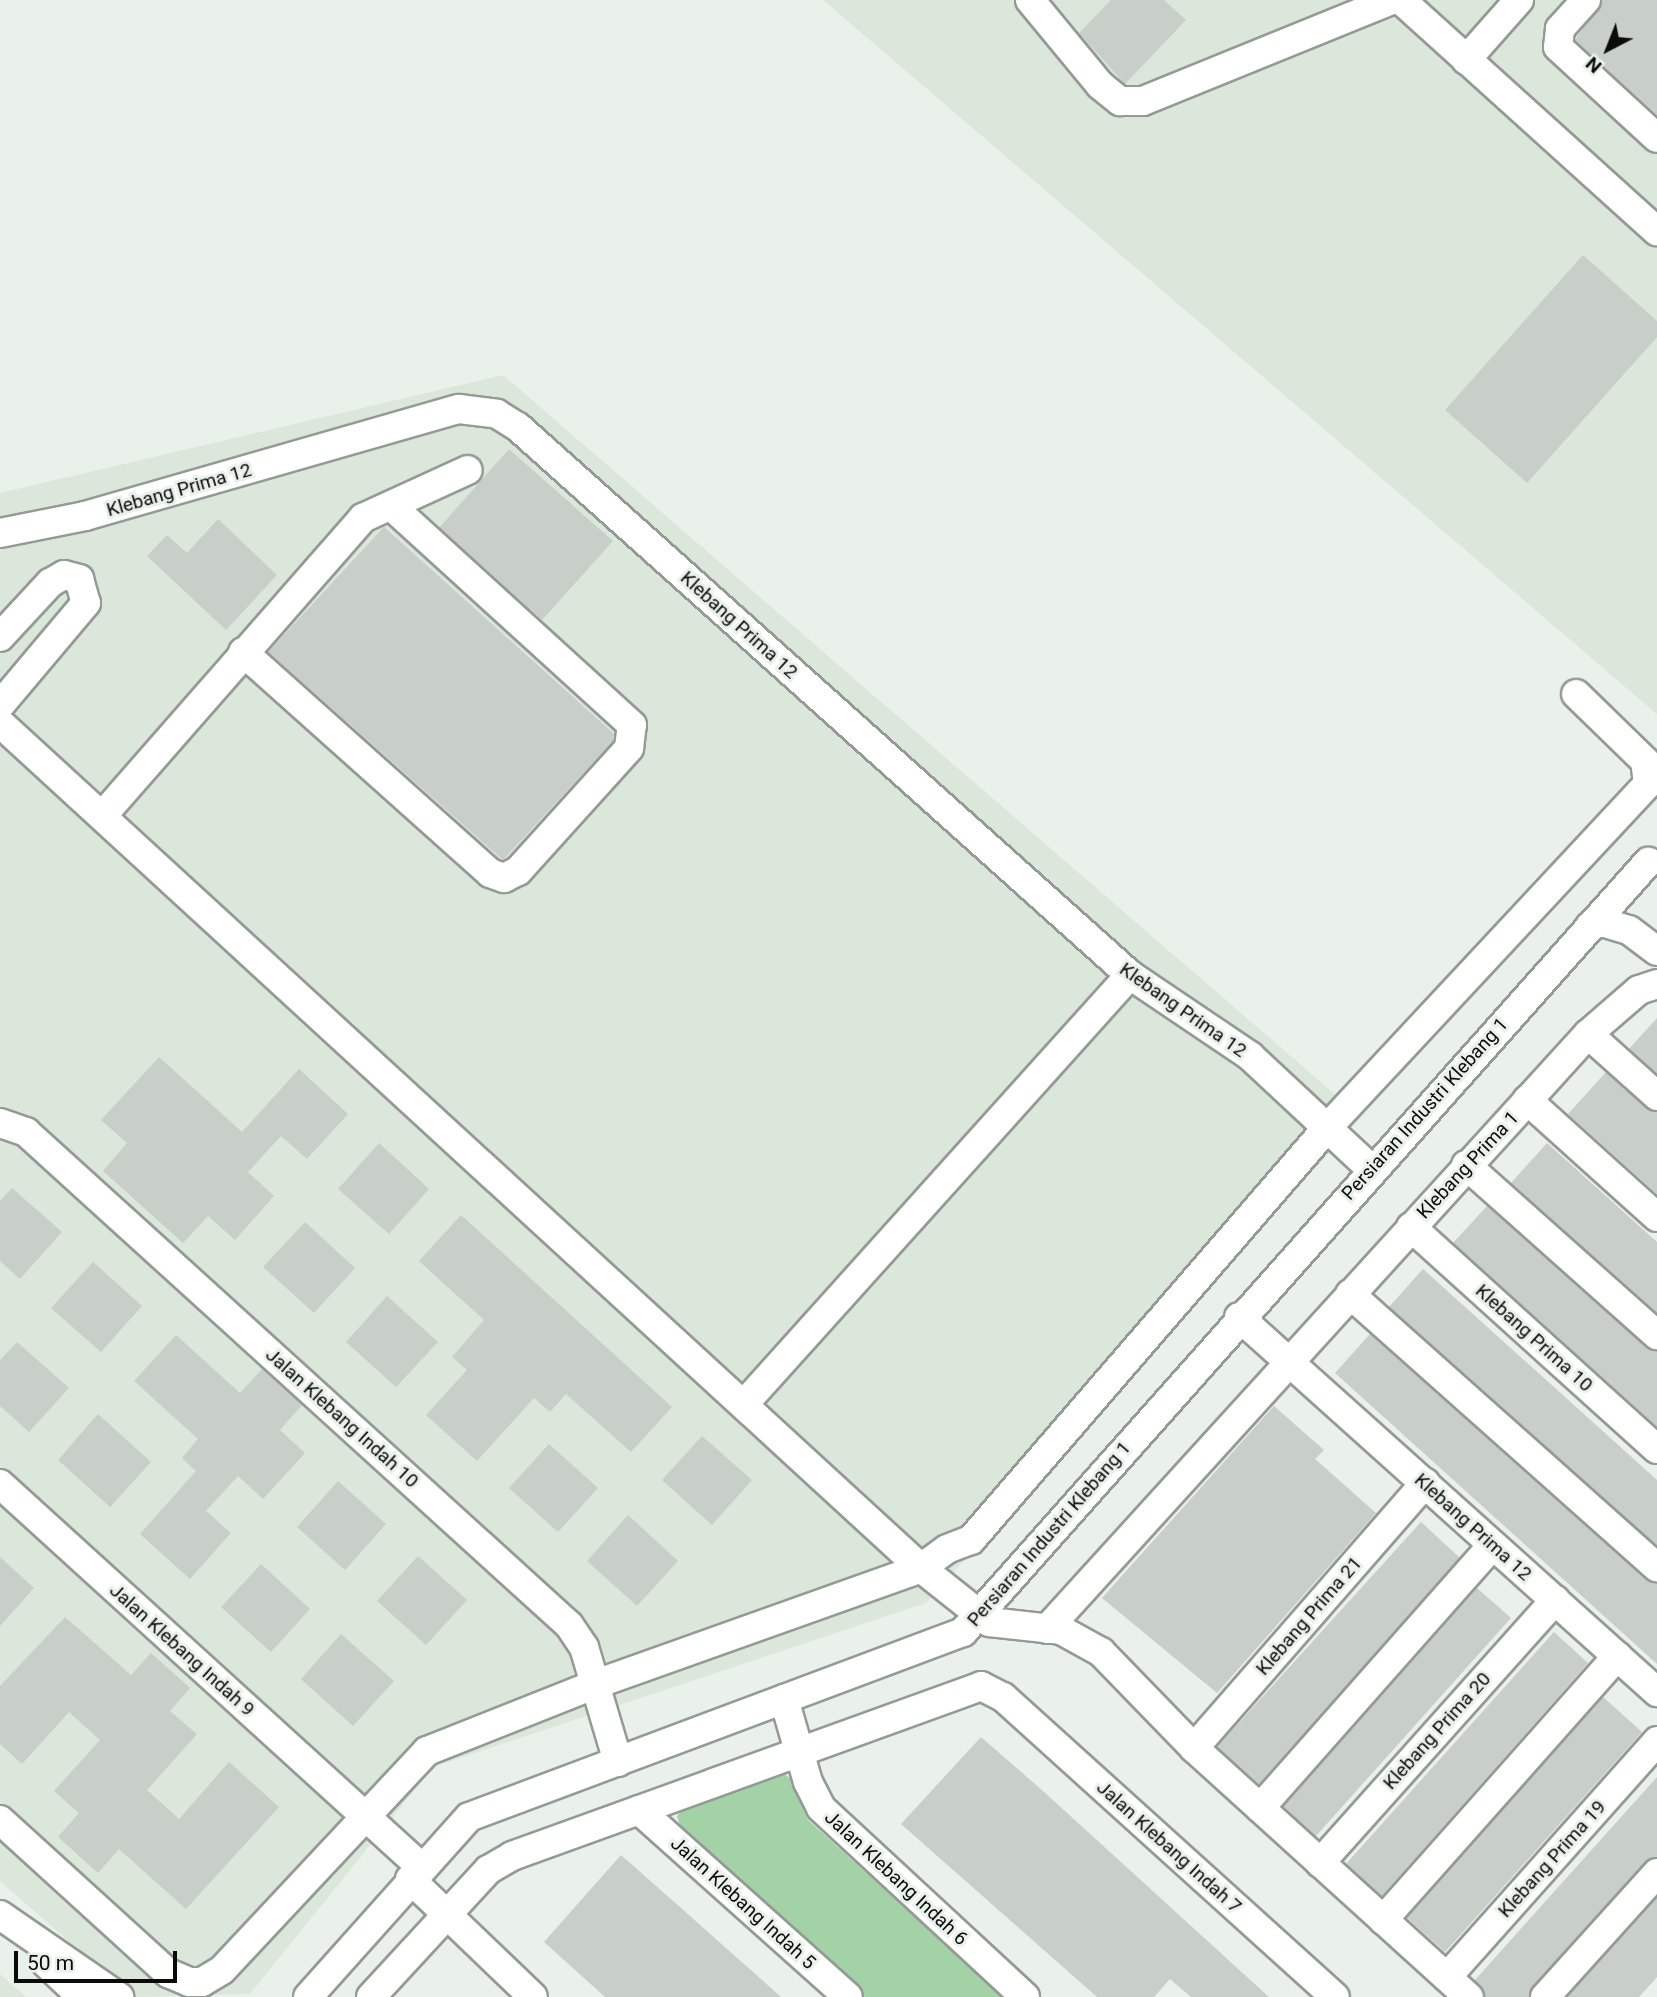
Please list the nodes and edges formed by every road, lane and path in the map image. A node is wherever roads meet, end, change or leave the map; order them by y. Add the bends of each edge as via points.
1 (1030, 0) edge
2 (1392, 0) edge
3 (1401, 0) edge
4 (1519, 0) edge
5 (1586, 0) edge
6 (1466, 60) junction
7 (1657, 138) edge
8 (1657, 231) edge
9 (468, 470) dead end
10 (391, 506) junction
11 (0, 533) edge
12 (0, 637) edge
13 (243, 652) junction
14 (1576, 694) dead end
15 (0, 705) edge
16 (0, 723) edge
17 (103, 815) junction
18 (1648, 862) dead end
19 (1590, 926) junction
20 (1657, 951) edge
21 (1130, 975) junction
22 (1657, 984) edge
23 (1588, 1034) junction
24 (1657, 1096) edge
25 (1527, 1100) junction
26 (0, 1123) edge
27 (1327, 1128) junction
28 (1466, 1165) junction
29 (1371, 1169) junction
30 (1657, 1217) edge
31 (1411, 1227) junction
32 (1350, 1294) junction
33 (1239, 1317) junction
34 (1657, 1335) edge
35 (1290, 1361) junction
36 (745, 1402) junction
37 (1657, 1449) edge
38 (1425, 1483) junction
39 (0, 1484) edge
40 (1493, 1545) junction
41 (921, 1568) junction
42 (1657, 1568) edge
43 (1555, 1600) junction
44 (977, 1615) junction
45 (1047, 1629) junction
46 (1618, 1656) junction
47 (596, 1684) junction
48 (1657, 1692) edge
49 (784, 1699) junction
50 (1657, 1741) edge
51 (1194, 1748) junction
52 (798, 1750) junction
53 (618, 1762) junction
54 (1260, 1808) junction
55 (639, 1810) junction
56 (363, 1815) junction
57 (0, 1820) edge
58 (1320, 1863) junction
59 (415, 1873) junction
60 (1657, 1873) edge
61 (0, 1917) edge
62 (446, 1918) junction
63 (1383, 1920) junction
64 (1447, 1977) junction
65 (82, 1997) edge
66 (119, 1997) edge
67 (307, 1997) edge
68 (371, 1997) edge
69 (533, 1997) edge
70 (848, 1997) edge
71 (1025, 1997) edge
72 (1335, 1997) edge
73 (1469, 1997) edge
74 (1545, 1997) edge

1 - 2 street via 1100,85 1120,101 1143,101
3 - 6 street
4 - 6 street
5 - 7 street via 1560,29 1558,47
6 - 8 street
9 - 10 street
10 - 13 street via 363,518
10 - 13 street via 632,725 629,748 517,871 504,877 490,873
11 - 21 street, Klebang Prima 12 via 85,516 459,409 498,414
12 - 15 street via 50,583 64,575 79,579 86,603
13 - 17 street
14 - 27 street via 1644,761 1648,784
16 - 17 street
17 - 36 street
18 - 19 street, Persiaran Industri Klebang 1
19 - 20 street via 1602,922 1629,930
19 - 29 street, Persiaran Industri Klebang 1
21 - 27 street, Klebang Prima 12 via 1250,1056
21 - 36 street
22 - 23 street, Klebang Prima 1 via 1639,990
23 - 24 street
23 - 25 street, Klebang Prima 1
25 - 28 street, Klebang Prima 1
25 - 30 street
26 - 47 street, Jalan Klebang Indah 10 via 26,1132 546,1602 583,1647
27 - 29 street, Klebang Prima 12
27 - 41 street via 998,1511 971,1539
28 - 31 street, Klebang Prima 1
28 - 34 street
29 - 33 street, Persiaran Industri Klebang 1
31 - 32 street, Klebang Prima 1
31 - 37 street, Klebang Prima 10
32 - 35 street, Klebang Prima 1
32 - 42 street
33 - 35 street, Klebang Prima 12
33 - 44 street, Persiaran Industri Klebang 1
35 - 38 street, Klebang Prima 12
35 - 45 street, Klebang Prima 1
36 - 41 street
38 - 40 street, Klebang Prima 12
38 - 51 street, Klebang Prima 21
39 - 56 street, Jalan Klebang Indah 9
40 - 43 street, Klebang Prima 12
40 - 54 street
41 - 44 street
41 - 47 street
43 - 46 street, Klebang Prima 12
43 - 58 street, Klebang Prima 20
44 - 45 street via 997,1624
44 - 49 street, Persiaran Industri Klebang 1 via 959,1634
45 - 51 street via 1082,1639 1101,1652
46 - 48 street, Klebang Prima 12
46 - 63 street
47 - 53 street, Jalan Klebang Indah 10
47 - 56 street via 427,1751
49 - 52 street, Jalan Klebang Indah 6
49 - 53 street, Persiaran Industri Klebang 1
50 - 64 street, Klebang Prima 19
51 - 54 street
52 - 55 street
52 - 71 street, Jalan Klebang Indah 6 via 808,1782 834,1822
52 - 72 street, Jalan Klebang Indah 7 via 976,1687 991,1688
53 - 59 street, Persiaran Industri Klebang 1 via 469,1817
54 - 58 street
55 - 62 street via 505,1859 488,1870
55 - 70 street, Jalan Klebang Indah 5
56 - 57 street via 222,1970 213,1978 190,1982 168,1972
56 - 59 street, Jalan Klebang Indah 9
58 - 63 street
59 - 62 street, Jalan Klebang Indah 9
59 - 67 street, Persiaran Industri Klebang 1
60 - 74 street
61 - 65 street
61 - 66 street
62 - 68 street
62 - 69 street, Jalan Klebang Indah 9
63 - 64 street
64 - 73 street

